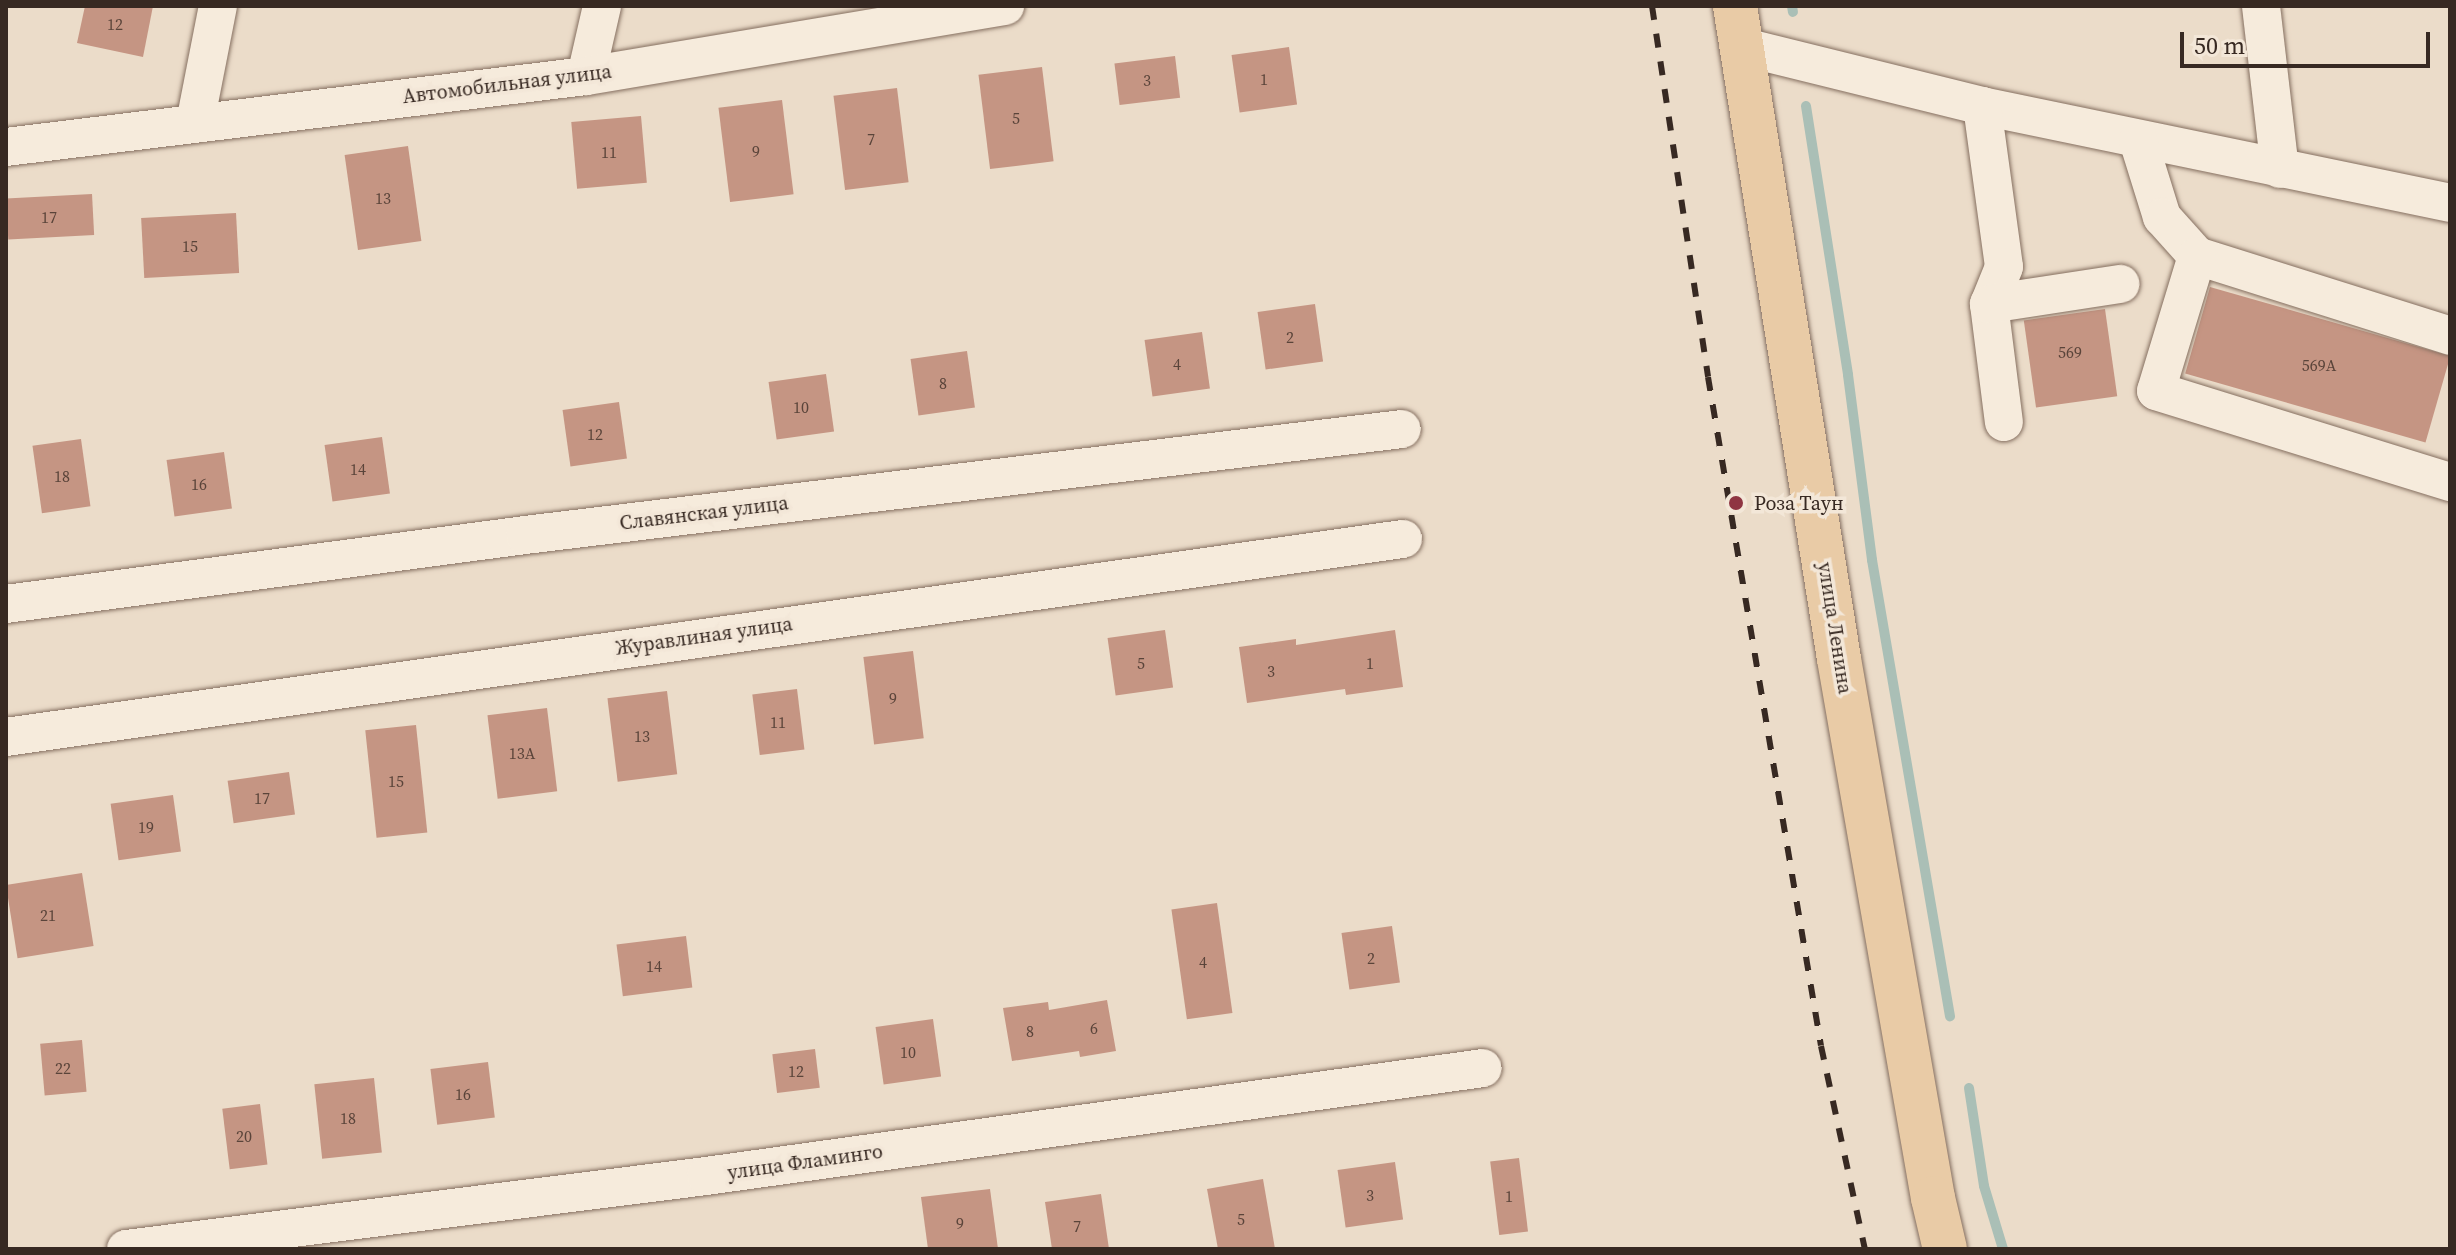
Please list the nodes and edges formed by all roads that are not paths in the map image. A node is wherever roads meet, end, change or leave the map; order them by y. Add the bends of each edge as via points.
1 (218, 6) edge
2 (602, 6) edge
3 (2261, 6) edge
4 (983, 7) edge
5 (1737, 26) edge
6 (586, 76) junction
7 (1982, 106) junction
8 (195, 123) junction
9 (2138, 140) junction
10 (6, 147) edge
11 (2280, 169) junction
12 (2450, 203) edge
13 (2197, 256) junction
14 (2120, 284) dead end
15 (1989, 304) junction
16 (2450, 336) edge
17 (2004, 422) dead end
18 (1402, 429) dead end
19 (2450, 482) edge
20 (1403, 539) dead end
21 (6, 604) edge
22 (6, 737) edge
23 (1483, 1068) dead end
24 (126, 1249) edge
25 (1945, 1249) edge

1 - 8 street
2 - 6 street
3 - 11 street
4 - 6 street, Автомобильная улица
5 - 7 street
5 - 25 main road, улица Ленина via 1845,690
6 - 8 street, Автомобильная улица
7 - 9 street
7 - 15 street via 2004,267
8 - 10 street, Автомобильная улица
9 - 11 street
9 - 13 street via 2162,217
11 - 12 street
13 - 16 street
13 - 19 street via 2156,391
14 - 15 street
15 - 17 street
18 - 21 street, Славянская улица via 540,533
20 - 22 street, Журавлиная улица
23 - 24 street, улица Фламинго via 706,1176

